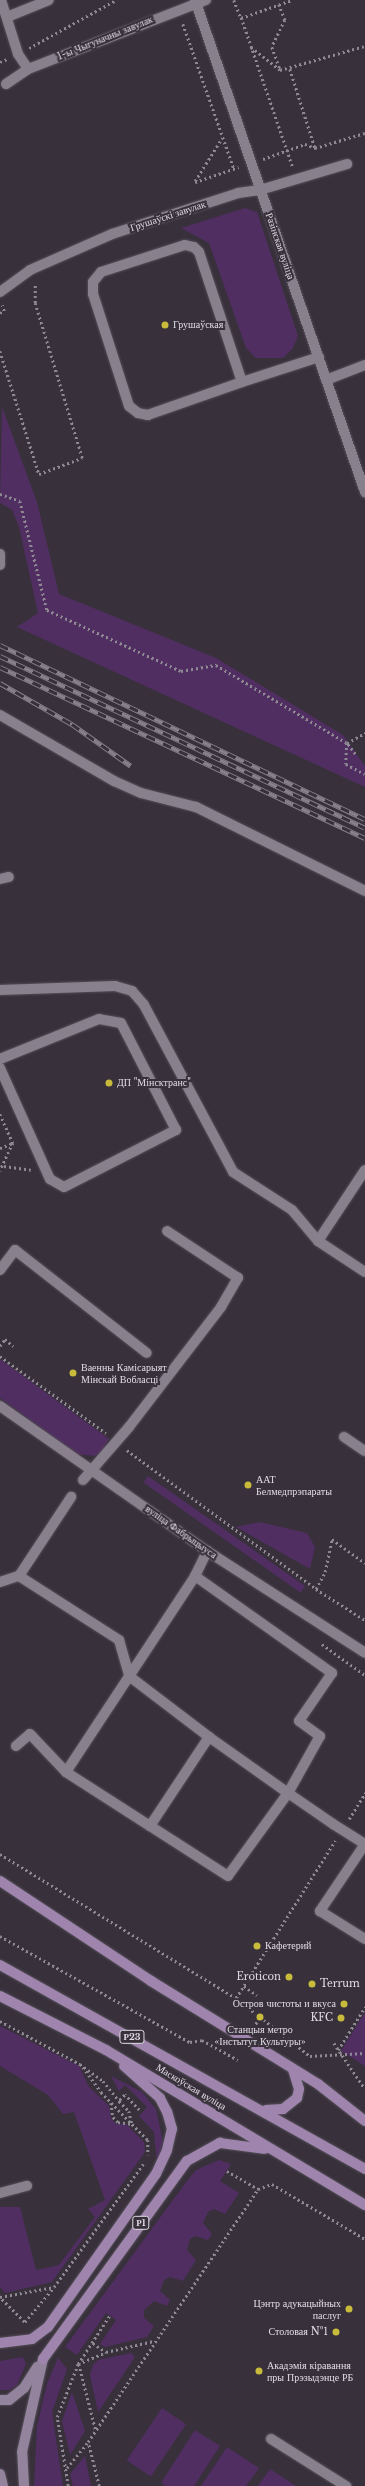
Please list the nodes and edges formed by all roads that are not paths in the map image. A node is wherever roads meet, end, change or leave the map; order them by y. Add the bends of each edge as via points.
1 (1, 0) edge
2 (49, 0) edge
3 (206, 0) edge
4 (196, 2) edge
5 (7, 17) junction
6 (28, 69) junction
7 (6, 84) dead end
8 (347, 164) dead end
9 (260, 190) junction
10 (0, 292) edge
11 (319, 357) junction
12 (365, 365) edge
13 (326, 380) junction
14 (242, 382) junction
15 (365, 492) edge
16 (0, 554) edge
17 (0, 565) edge
18 (0, 715) edge
19 (365, 891) edge
20 (0, 990) edge
21 (0, 1060) edge
22 (0, 1068) edge
23 (365, 1170) edge
24 (167, 1231) dead end
25 (318, 1241) junction
26 (0, 1270) edge
27 (365, 1272) edge
28 (147, 1353) dead end
29 (0, 1406) edge
30 (344, 1437) dead end
31 (365, 1451) edge
32 (90, 1469) junction
33 (83, 1480) dead end
34 (71, 1496) dead end
35 (207, 1551) junction
36 (19, 1576) junction
37 (195, 1576) junction
38 (0, 1582) edge
39 (365, 1653) edge
40 (130, 1676) junction
41 (209, 1737) junction
42 (16, 1746) dead end
43 (66, 1772) junction
44 (288, 1792) junction
45 (150, 1826) junction
46 (365, 1844) edge
47 (0, 1881) edge
48 (365, 1939) edge
49 (0, 1965) edge
50 (0, 1996) edge
51 (106, 2050) junction
52 (293, 2069) junction
53 (264, 2109) junction
54 (365, 2121) edge
55 (272, 2150) junction
56 (365, 2168) edge
57 (27, 2186) dead end
58 (0, 2193) edge
59 (365, 2205) edge
60 (0, 2343) edge
61 (43, 2359) junction
62 (0, 2400) edge
63 (271, 2439) dead end
64 (0, 2474) edge
65 (3, 2486) edge
66 (24, 2486) edge
67 (346, 2486) edge

1 - 5 street
2 - 5 street
3 - 4 street, 1-ы Чыгуначны завулак
4 - 6 street, 1-ы Чыгуначны завулак
4 - 9 street, Разінская вуліца
5 - 6 street via 18,54
6 - 7 street, 1-ы Чыгуначны завулак
8 - 9 street, Грушаўскі завулак
9 - 10 street, Грушаўскі завулак via 238,193 112,234 30,270
9 - 11 street, Разінская вуліца
11 - 13 street, Разінская вуліца
11 - 14 street
12 - 13 street
13 - 15 street, Разінская вуліца
14 - 14 street via 148,415 138,413 128,406 93,294 93,282 101,272 185,246 194,247 200,252
16 - 17 street
18 - 19 street via 114,781 141,793 196,808
20 - 25 street via 115,986 132,991 144,1005 233,1172 292,1210
21 - 22 street via 99,1019 121,1023 176,1130 64,1187 47,1173
23 - 25 street
24 - 32 street via 238,1278 221,1307 117,1441
25 - 27 street
26 - 28 street via 15,1250
29 - 32 street, вуліца Фабрыцыуса
30 - 31 street
32 - 33 street
32 - 35 street, вуліца Фабрыцыуса
34 - 36 street
35 - 37 street
35 - 39 street, вуліца Фабрыцыуса
36 - 38 street
36 - 40 street via 119,1640
37 - 40 street
37 - 44 street via 332,1674 299,1721 320,1736
40 - 41 street
40 - 43 street
41 - 44 street
41 - 45 street
42 - 43 street via 30,1734
43 - 45 street
44 - 45 street via 228,1876
44 - 46 street
46 - 48 street via 320,1911
47 - 52 main road via 151,1982
49 - 53 main road, Маскоўская вуліца / Р23
50 - 51 main road, Маскоўская вуліца / Р23
51 - 55 main road, Маскоўская вуліца / Р23
51 - 60 main road via 160,2098 172,2129 167,2150 156,2174 48,2327 22,2343
52 - 53 main road via 299,2089 292,2105 276,2111
52 - 54 main road
53 - 56 main road, Маскоўская вуліца / Р23
55 - 59 main road, Маскоўская вуліца / Р23
55 - 61 main road, Р1 via 236,2143 220,2143 187,2161
57 - 58 street
61 - 62 main road, Р1 via 24,2388 9,2400
61 - 66 main road via 22,2452
63 - 67 street
64 - 65 main road

